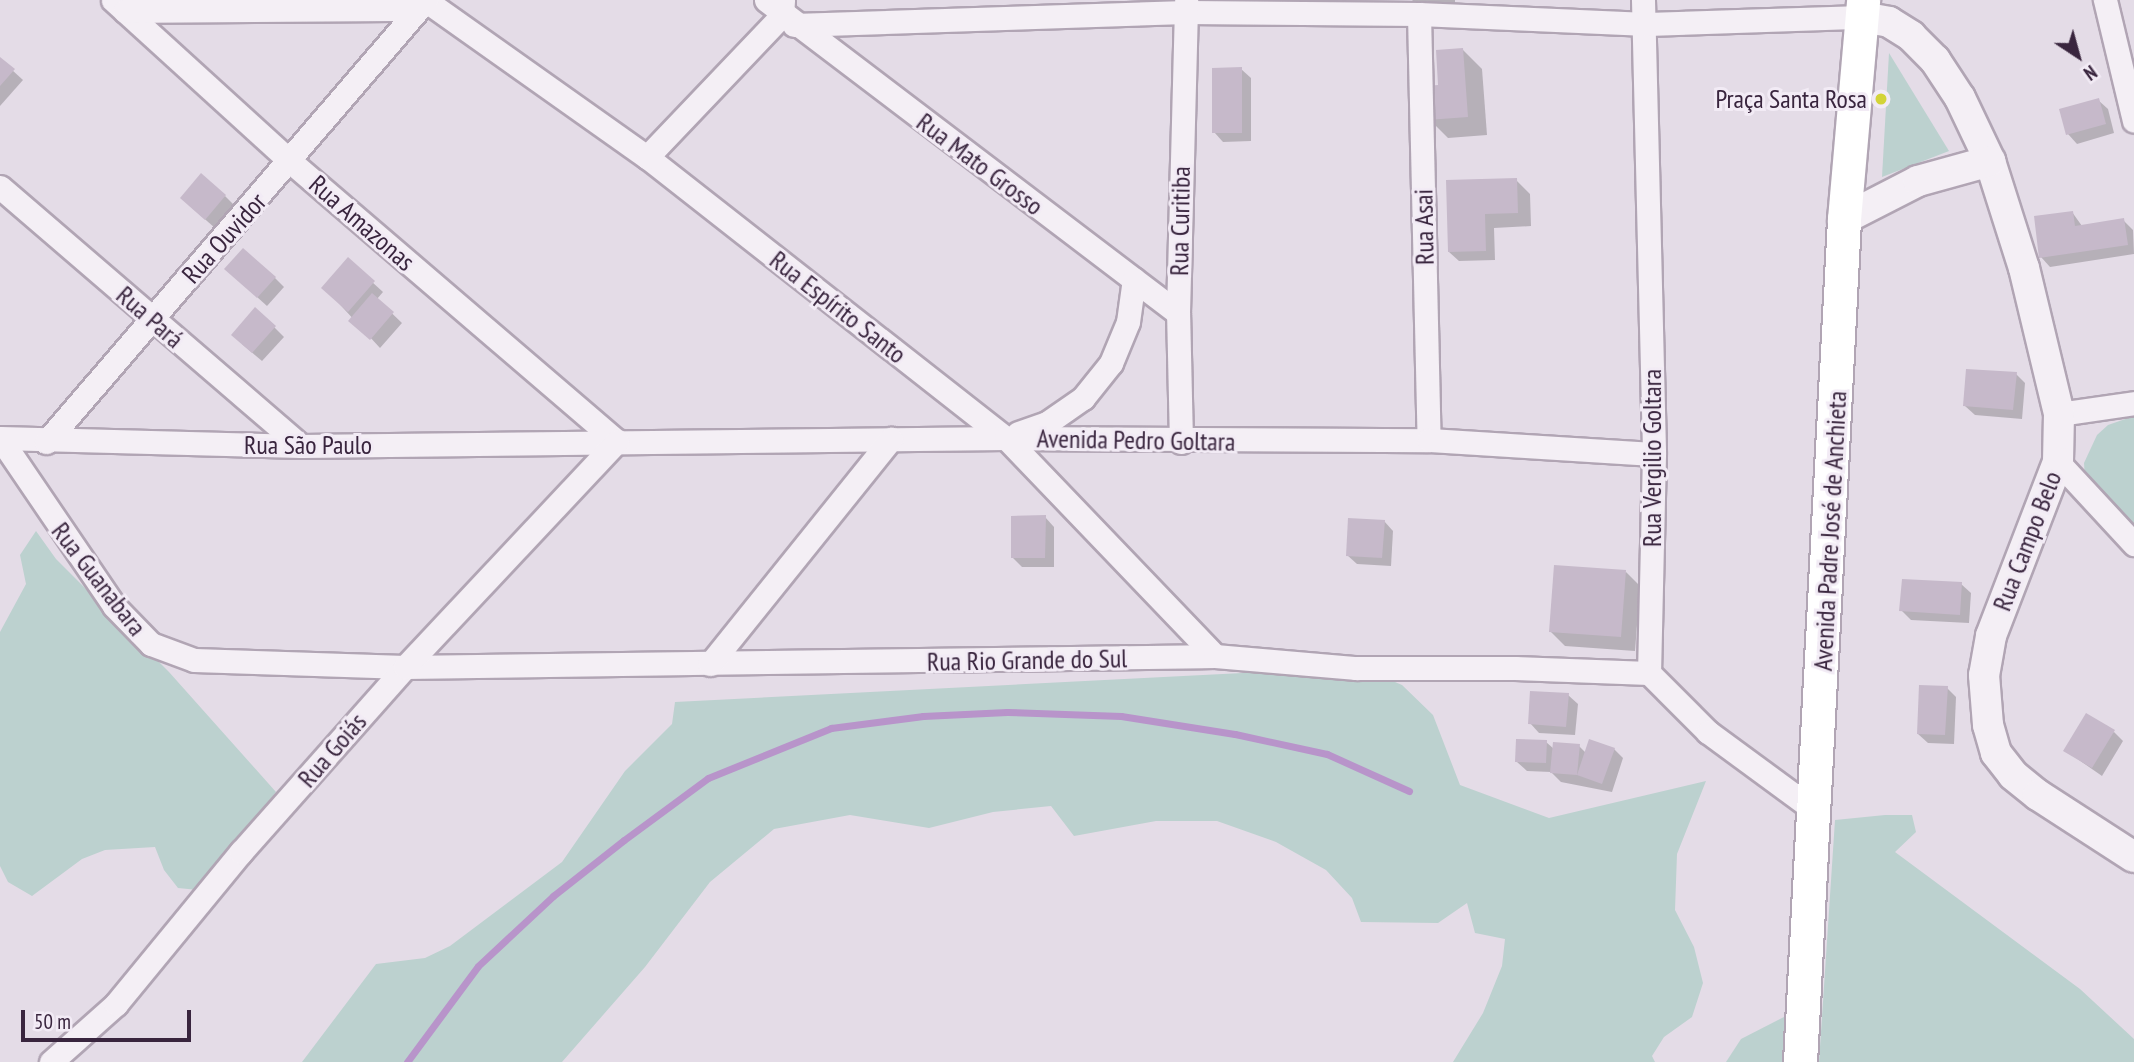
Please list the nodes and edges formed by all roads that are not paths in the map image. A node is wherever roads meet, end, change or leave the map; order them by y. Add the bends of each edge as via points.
1 (1643, 0) edge
2 (2105, 0) edge
3 (424, 2) edge
4 (119, 5) edge
5 (1186, 6) edge
6 (1863, 8) edge
7 (781, 10) edge
8 (1419, 14) junction
9 (1647, 24) junction
10 (2134, 121) edge
11 (647, 157) junction
12 (1990, 161) junction
13 (291, 162) junction
14 (0, 187) edge
15 (1844, 219) junction
16 (1134, 279) junction
17 (1178, 313) junction
18 (152, 319) junction
19 (2134, 403) edge
20 (2059, 414) junction
21 (0, 438) edge
22 (1006, 438) junction
23 (891, 439) junction
24 (1429, 440) junction
25 (617, 441) junction
26 (46, 442) junction
27 (1181, 442) junction
28 (301, 446) junction
29 (1654, 453) junction
30 (2058, 463) junction
31 (2134, 544) edge
32 (1215, 656) junction
33 (710, 664) junction
34 (405, 667) junction
35 (1648, 673) junction
36 (1817, 812) junction
37 (2134, 857) edge
38 (51, 1062) edge
39 (1800, 1062) edge

1 - 9 street, Rua Vergilio Goltara
2 - 10 street
3 - 4 street
3 - 11 street, Rua Espírito Santo
3 - 13 street, Rua Ouvidor
4 - 13 street, Rua Amazonas
5 - 7 street
5 - 8 street
5 - 17 street, Rua Curitiba
6 - 9 street
6 - 12 street, Rua Campo Belo via 1889,22 1935,60 1960,98
6 - 15 main road, Avenida Padre José de Anchieta
7 - 11 street
7 - 16 street, Rua Mato Grosso
8 - 9 street
8 - 24 street, Rua Asai
9 - 29 street, Rua Vergilio Goltara
11 - 22 street, Rua Espírito Santo
12 - 15 street via 1918,181
12 - 20 street, Rua Campo Belo via 2024,268
13 - 18 street, Rua Ouvidor
13 - 25 street, Rua Amazonas
14 - 18 street, Rua Pará
15 - 36 main road, Avenida Padre José de Anchieta
16 - 17 street, Rua Mato Grosso
16 - 22 street via 1128,322 1111,363 1083,398 1047,423
17 - 27 street, Rua Curitiba
18 - 26 street, Rua Ouvidor
18 - 28 street, Rua Pará
19 - 20 street
20 - 30 street, Rua Campo Belo
21 - 26 street, Rua São Paulo
21 - 34 street, Rua Guanabara via 114,606 151,645 194,660
22 - 23 street, Avenida Pedro Goltara
22 - 27 street, Avenida Pedro Goltara
22 - 32 street, Rua Espírito Santo
23 - 25 street, Avenida Pedro Goltara
23 - 33 street
24 - 27 street, Avenida Pedro Goltara
24 - 29 street, Avenida Pedro Goltara
25 - 28 street, Rua São Paulo
25 - 34 street, Rua Goiás
26 - 28 street, Rua São Paulo
29 - 35 street, Rua Vergilio Goltara
30 - 31 street
30 - 37 street, Rua Campo Belo via 1991,636 1984,675 1988,725 1996,753 2012,775
32 - 33 street, Rua Rio Grande do Sul
32 - 35 street, Rua Rio Grande do Sul via 1356,668
33 - 34 street, Rua Rio Grande do Sul
34 - 38 street, Rua Goiás via 241,852 116,1004
35 - 36 street via 1708,732
36 - 39 main road, Avenida Padre José de Anchieta

